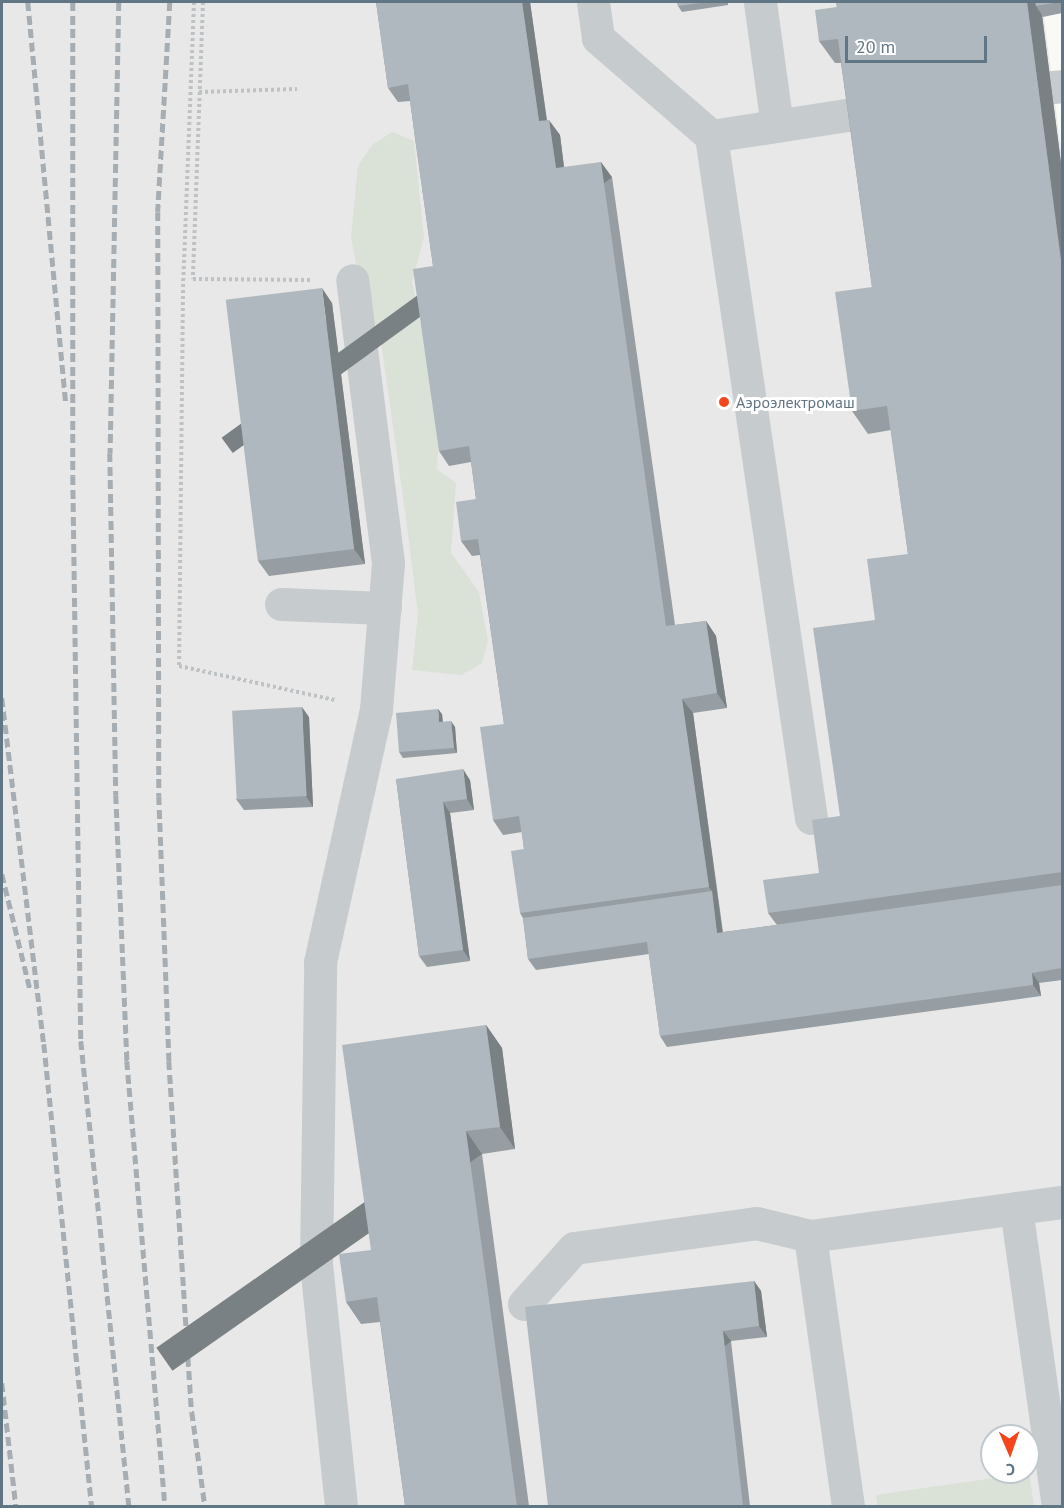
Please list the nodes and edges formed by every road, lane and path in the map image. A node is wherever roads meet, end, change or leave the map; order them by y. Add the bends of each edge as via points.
1 (194, 2) edge
2 (203, 2) edge
3 (593, 2) edge
4 (760, 2) edge
5 (297, 88) dead end
6 (199, 92) junction
7 (860, 113) edge
8 (777, 126) junction
9 (711, 136) junction
10 (352, 280) joint
11 (281, 604) dead end
12 (385, 608) junction
13 (376, 709) junction
14 (812, 818) edge
15 (1062, 1202) edge
16 (1016, 1208) junction
17 (810, 1236) junction
18 (524, 1304) dead end
19 (341, 1506) edge
20 (848, 1506) edge
21 (1058, 1506) edge

1 - 13 path via 183,290 179,666
2 - 6 path
3 - 9 lane via 598,39
4 - 8 lane
5 - 6 path
6 - 10 path via 193,279
7 - 8 lane
8 - 9 lane
9 - 14 lane
10 - 12 lane via 388,563
11 - 12 lane
12 - 13 lane
13 - 19 lane via 320,962 316,1266
15 - 16 lane
16 - 17 lane
16 - 21 lane
17 - 18 lane via 756,1223 574,1248
17 - 20 lane

